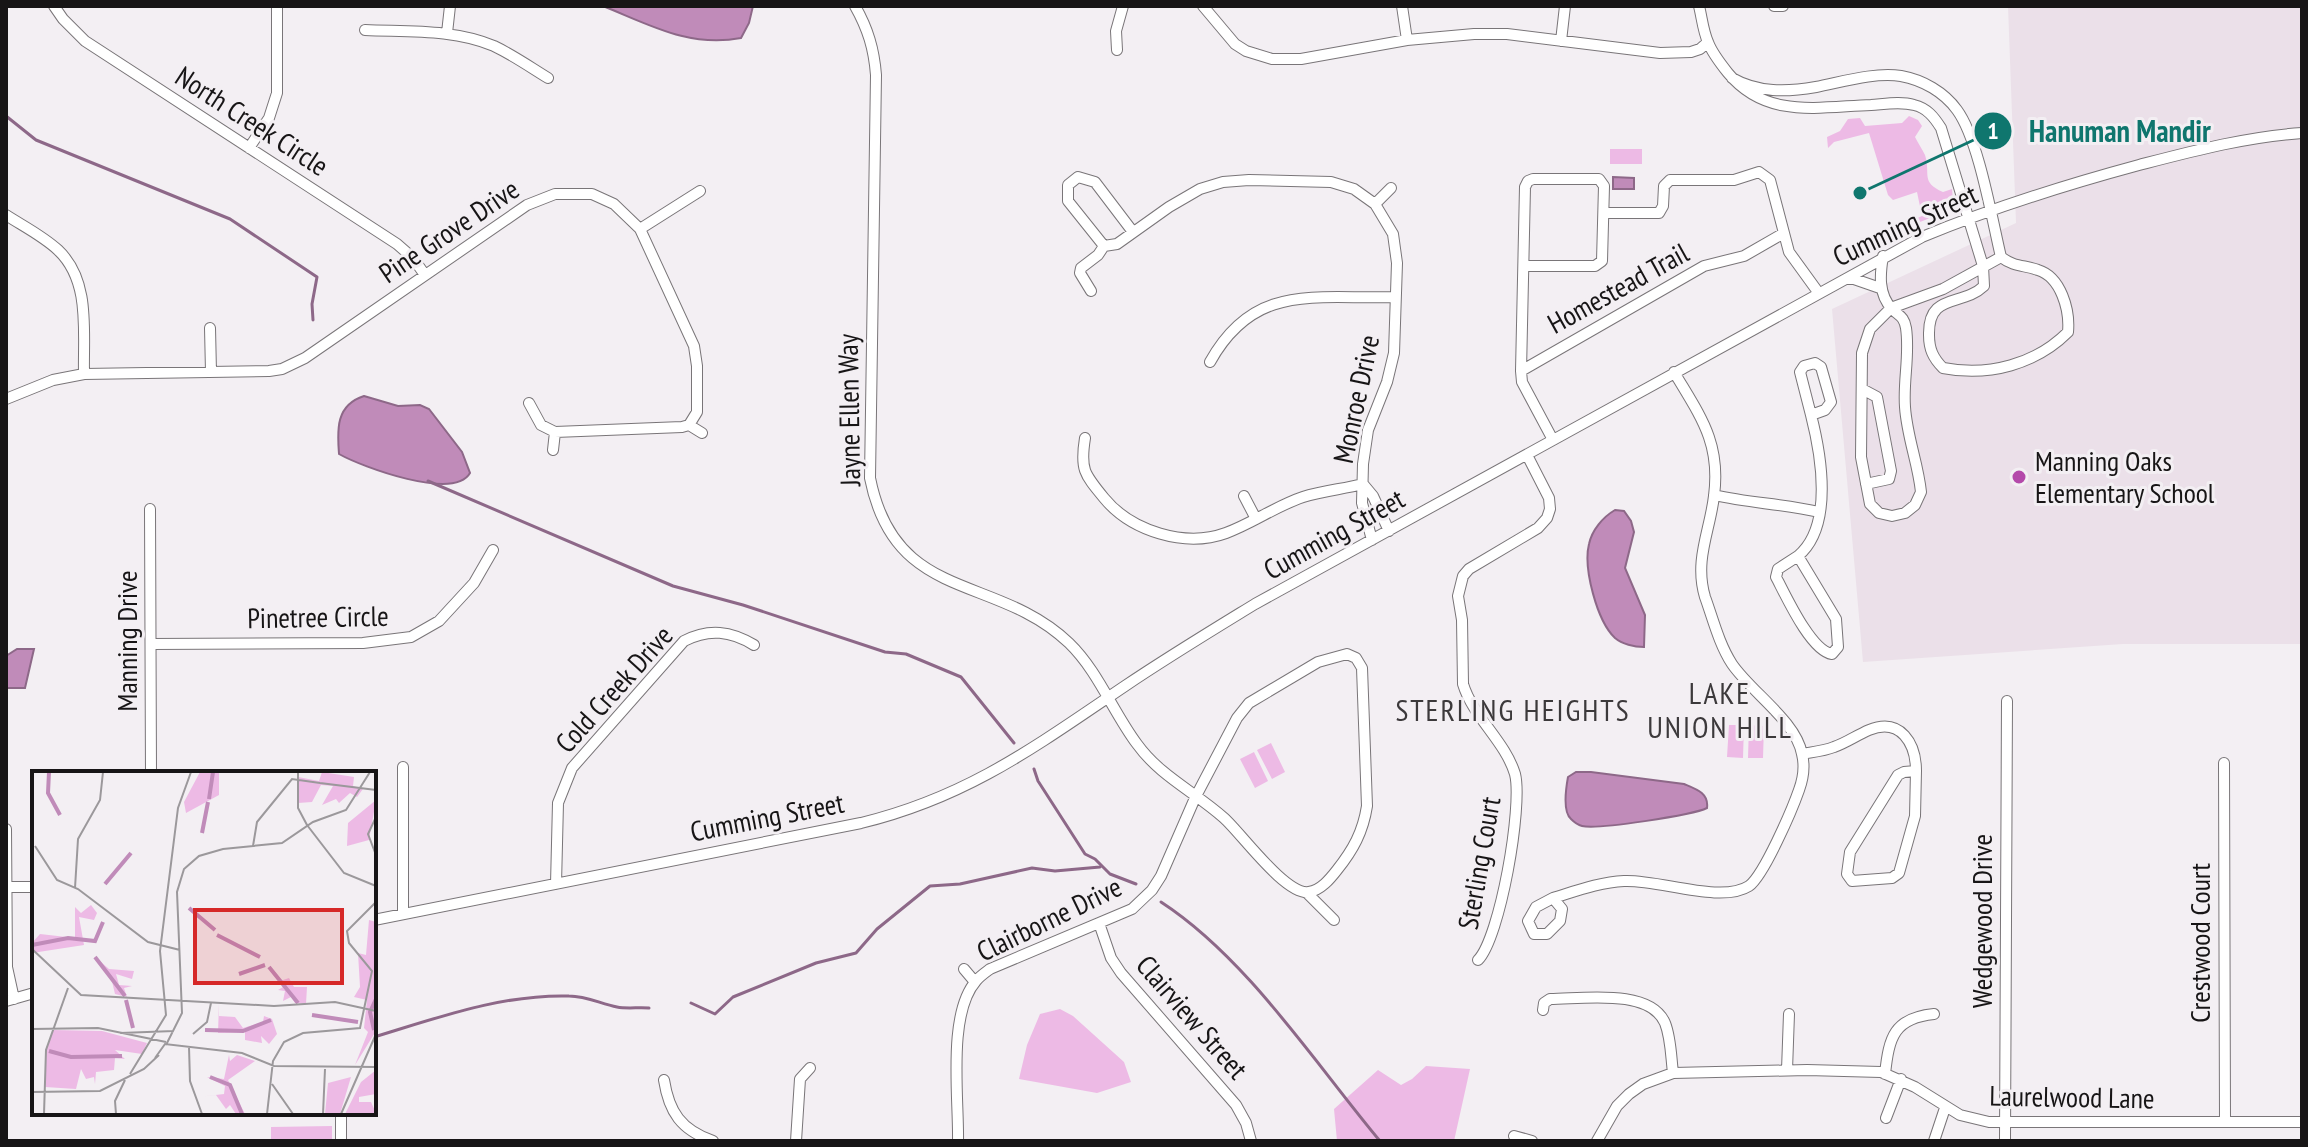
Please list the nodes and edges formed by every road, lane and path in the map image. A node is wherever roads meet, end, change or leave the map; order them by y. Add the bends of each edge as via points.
1 (54, 6) edge
2 (277, 6) edge
3 (450, 6) edge
4 (855, 6) edge
5 (1123, 6) edge
6 (1203, 6) edge
7 (1402, 6) edge
8 (1565, 6) edge
9 (1699, 6) edge
10 (1774, 6) edge
11 (1783, 6) edge
12 (365, 30) dead end
13 (447, 33) junction
14 (1407, 40) junction
15 (1561, 41) junction
16 (1708, 42) junction
17 (1117, 50) dead end
18 (548, 78) dead end
19 (1732, 78) junction
20 (2302, 133) edge
21 (249, 148) junction
22 (1391, 188) dead end
23 (700, 191) dead end
24 (1375, 204) junction
25 (1990, 211) junction
26 (1604, 213) junction
27 (6, 215) edge
28 (1968, 218) junction
29 (640, 229) junction
30 (1133, 232) junction
31 (1784, 233) junction
32 (1101, 250) junction
33 (1883, 256) junction
34 (2001, 257) junction
35 (1524, 266) junction
36 (1983, 266) junction
37 (425, 275) junction
38 (1840, 280) junction
39 (1880, 288) junction
40 (1091, 291) dead end
41 (1818, 292) junction
42 (1395, 297) junction
43 (1891, 308) junction
44 (210, 328) dead end
45 (1210, 362) dead end
46 (1521, 371) junction
47 (211, 372) junction
48 (1674, 372) junction
49 (84, 374) junction
50 (1862, 389) junction
51 (6, 399) edge
52 (529, 403) dead end
53 (1811, 415) junction
54 (689, 425) junction
55 (555, 432) junction
56 (702, 433) dead end
57 (1085, 438) dead end
58 (1553, 440) junction
59 (553, 450) dead end
60 (1527, 455) junction
61 (1363, 484) junction
62 (1866, 484) junction
63 (1714, 495) junction
64 (1244, 496) dead end
65 (150, 509) dead end
66 (1819, 512) junction
67 (1256, 519) junction
68 (1389, 531) junction
69 (1372, 540) junction
70 (493, 550) dead end
71 (1798, 556) junction
72 (151, 644) junction
73 (754, 645) dead end
74 (1108, 698) junction
75 (2007, 701) dead end
76 (1802, 754) junction
77 (2224, 763) dead end
78 (403, 767) dead end
79 (151, 771) edge
80 (1916, 771) junction
81 (1195, 798) junction
82 (6, 829) edge
83 (556, 884) junction
84 (7, 887) edge
85 (32, 887) edge
86 (1307, 893) junction
87 (1553, 898) dead end
88 (403, 914) junction
89 (376, 920) edge
90 (1334, 920) dead end
91 (1099, 923) junction
92 (6, 938) edge
93 (1478, 960) dead end
94 (964, 969) dead end
95 (975, 982) junction
96 (32, 994) edge
97 (10, 1000) edge
98 (1543, 1010) dead end
99 (1789, 1014) dead end
100 (1934, 1014) dead end
101 (810, 1068) dead end
102 (1787, 1070) junction
103 (1673, 1073) junction
104 (1885, 1074) junction
105 (1901, 1079) junction
106 (664, 1080) dead end
107 (1945, 1108) junction
108 (341, 1115) edge
109 (1886, 1118) dead end
110 (2005, 1122) junction
111 (2225, 1122) junction
112 (2302, 1122) edge
113 (1514, 1136) dead end
114 (341, 1141) edge
115 (713, 1141) edge
116 (796, 1141) edge
117 (958, 1141) edge
118 (1251, 1141) edge
119 (1532, 1141) edge
120 (1597, 1141) edge
121 (1934, 1141) edge
122 (2005, 1141) edge

1 - 21 street, North Creek Circle via 85,41
2 - 21 street via 277,93 269,118
3 - 13 street
4 - 74 street, Jayne Ellen Way via 870,38 876,75 870,478 875,504 889,533 932,573 1059,633
5 - 17 street
6 - 14 street via 1235,44 1272,59 1301,59
7 - 14 street
8 - 15 street
9 - 16 street
10 - 11 street
12 - 13 street
13 - 18 street via 494,46
14 - 15 street via 1507,34
15 - 16 street via 1674,53 1700,49
16 - 19 street
19 - 25 street via 1789,91 1870,77 1924,82 1959,113
19 - 28 street via 1751,95 1780,106 1904,103 1925,109 1941,128
20 - 25 street, Cumming Street via 2207,147
21 - 37 street, North Creek Circle via 397,244
22 - 24 street
23 - 29 street
24 - 30 street via 1354,189 1331,182 1223,182 1200,189
24 - 42 street, Monroe Drive via 1393,234
25 - 28 street, Cumming Street
25 - 34 street
26 - 31 street via 1659,213 1670,180 1734,180 1759,172 1770,180
26 - 35 street via 1604,256 1599,265
26 - 35 street via 1599,179 1528,181
27 - 49 street via 60,252 78,280
28 - 33 street, Cumming Street
28 - 36 street
29 - 37 street, Pine Grove Drive via 602,198 579,192 555,194 527,205
29 - 54 street, Pine Grove Drive via 694,346 697,412
30 - 32 street
30 - 32 street via 1095,182 1078,177 1068,185 1068,201
31 - 41 street via 1789,252
31 - 46 street, Homestead Trail via 1744,256 1704,266
32 - 40 street via 1081,268
33 - 38 street, Cumming Street
33 - 39 street
34 - 36 street
34 - 36 street via 2054,280 2068,313 2068,332 2054,346 2004,369 1943,368 1931,350 1929,321 1934,309 1984,286
35 - 46 street
36 - 43 street via 1943,289
37 - 47 street, Pine Grove Drive via 294,365
38 - 39 street
38 - 41 street, Cumming Street
39 - 43 street
41 - 48 street, Cumming Street
42 - 45 street via 1299,296 1277,302 1235,327
42 - 61 street, Monroe Drive via 1394,353 1368,430
43 - 50 street via 1870,329 1862,353
43 - 62 street via 1905,324 1906,421 1921,492 1915,505 1892,516 1870,504
44 - 47 street
46 - 58 street
47 - 49 street, Pine Grove Drive
48 - 58 street, Cumming Street
48 - 63 street via 1711,436
49 - 51 street, Pine Grove Drive
50 - 62 street
50 - 62 street via 1877,397 1891,471 1889,479
52 - 55 street via 541,425
53 - 53 street via 1800,372 1815,363 1821,367 1831,402
53 - 66 street via 1822,467
54 - 55 street
54 - 56 street
55 - 59 street
57 - 67 street via 1081,462 1092,484 1137,526 1199,538 1224,534
58 - 60 street, Cumming Street
60 - 68 street, Cumming Street
60 - 93 street, Sterling Court via 1549,498 1547,518 1469,569 1459,585 1463,684 1510,763 1517,789 1512,848 1489,945
61 - 67 street via 1306,496
61 - 68 street, Monroe Drive
61 - 69 street, Monroe Drive via 1362,503
63 - 66 street
63 - 76 street via 1701,552 1701,581 1723,647 1792,732
64 - 67 street
65 - 72 street, Manning Drive
66 - 71 street
68 - 69 street, Cumming Street
69 - 74 street, Cumming Street via 1229,620
70 - 72 street, Pinetree Circle via 474,583 439,621 411,637 363,643
71 - 71 street via 1836,619 1838,647 1832,654 1802,625 1776,577 1778,569
72 - 79 street, Manning Drive
73 - 83 street, Cold Creek Drive via 722,632 684,641 580,756 558,803
74 - 81 street, Jayne Ellen Way via 1148,758
74 - 83 street, Cumming Street via 994,773 915,808
75 - 110 street, Wedgewood Drive
76 - 80 street via 1888,727 1912,743
76 - 87 street via 1799,790 1762,872 1746,888 1724,893 1623,881
77 - 111 street, Crestwood Court
78 - 88 street
80 - 80 street via 1915,816 1899,873 1852,881 1847,874 1850,852 1898,775
81 - 86 street, Jayne Ellen Way via 1224,818 1288,884
81 - 86 street, Clairborne Drive via 1249,703 1318,662 1347,654 1356,658 1362,668 1364,823 1334,874
81 - 91 street, Clairborne Drive via 1152,890 1132,909
82 - 84 street
83 - 88 street, Cumming Street
84 - 85 street
84 - 92 street
86 - 90 street, Jayne Ellen Way
88 - 89 street, Cumming Street
91 - 95 street, Clairborne Drive via 990,969
91 - 118 street, Clairview Street via 1121,973 1236,1105
92 - 97 street
94 - 95 street
95 - 117 street, Clairborne Drive via 960,1021
96 - 97 street
98 - 103 street via 1550,999 1630,1000 1664,1010
99 - 102 street
100 - 104 street via 1913,1017 1898,1028
101 - 116 street via 800,1079
102 - 103 street, Laurelwood Lane
102 - 104 street, Laurelwood Lane
103 - 120 street, Laurelwood Lane via 1629,1094
104 - 105 street, Laurelwood Lane
105 - 107 street, Laurelwood Lane
105 - 109 street
106 - 115 street via 667,1104 682,1122
107 - 110 street, Laurelwood Lane via 1974,1120
107 - 121 street
108 - 114 street
110 - 111 street, Laurelwood Lane
110 - 122 street, Wedgewood Drive
111 - 112 street, Laurelwood Lane
113 - 119 street

